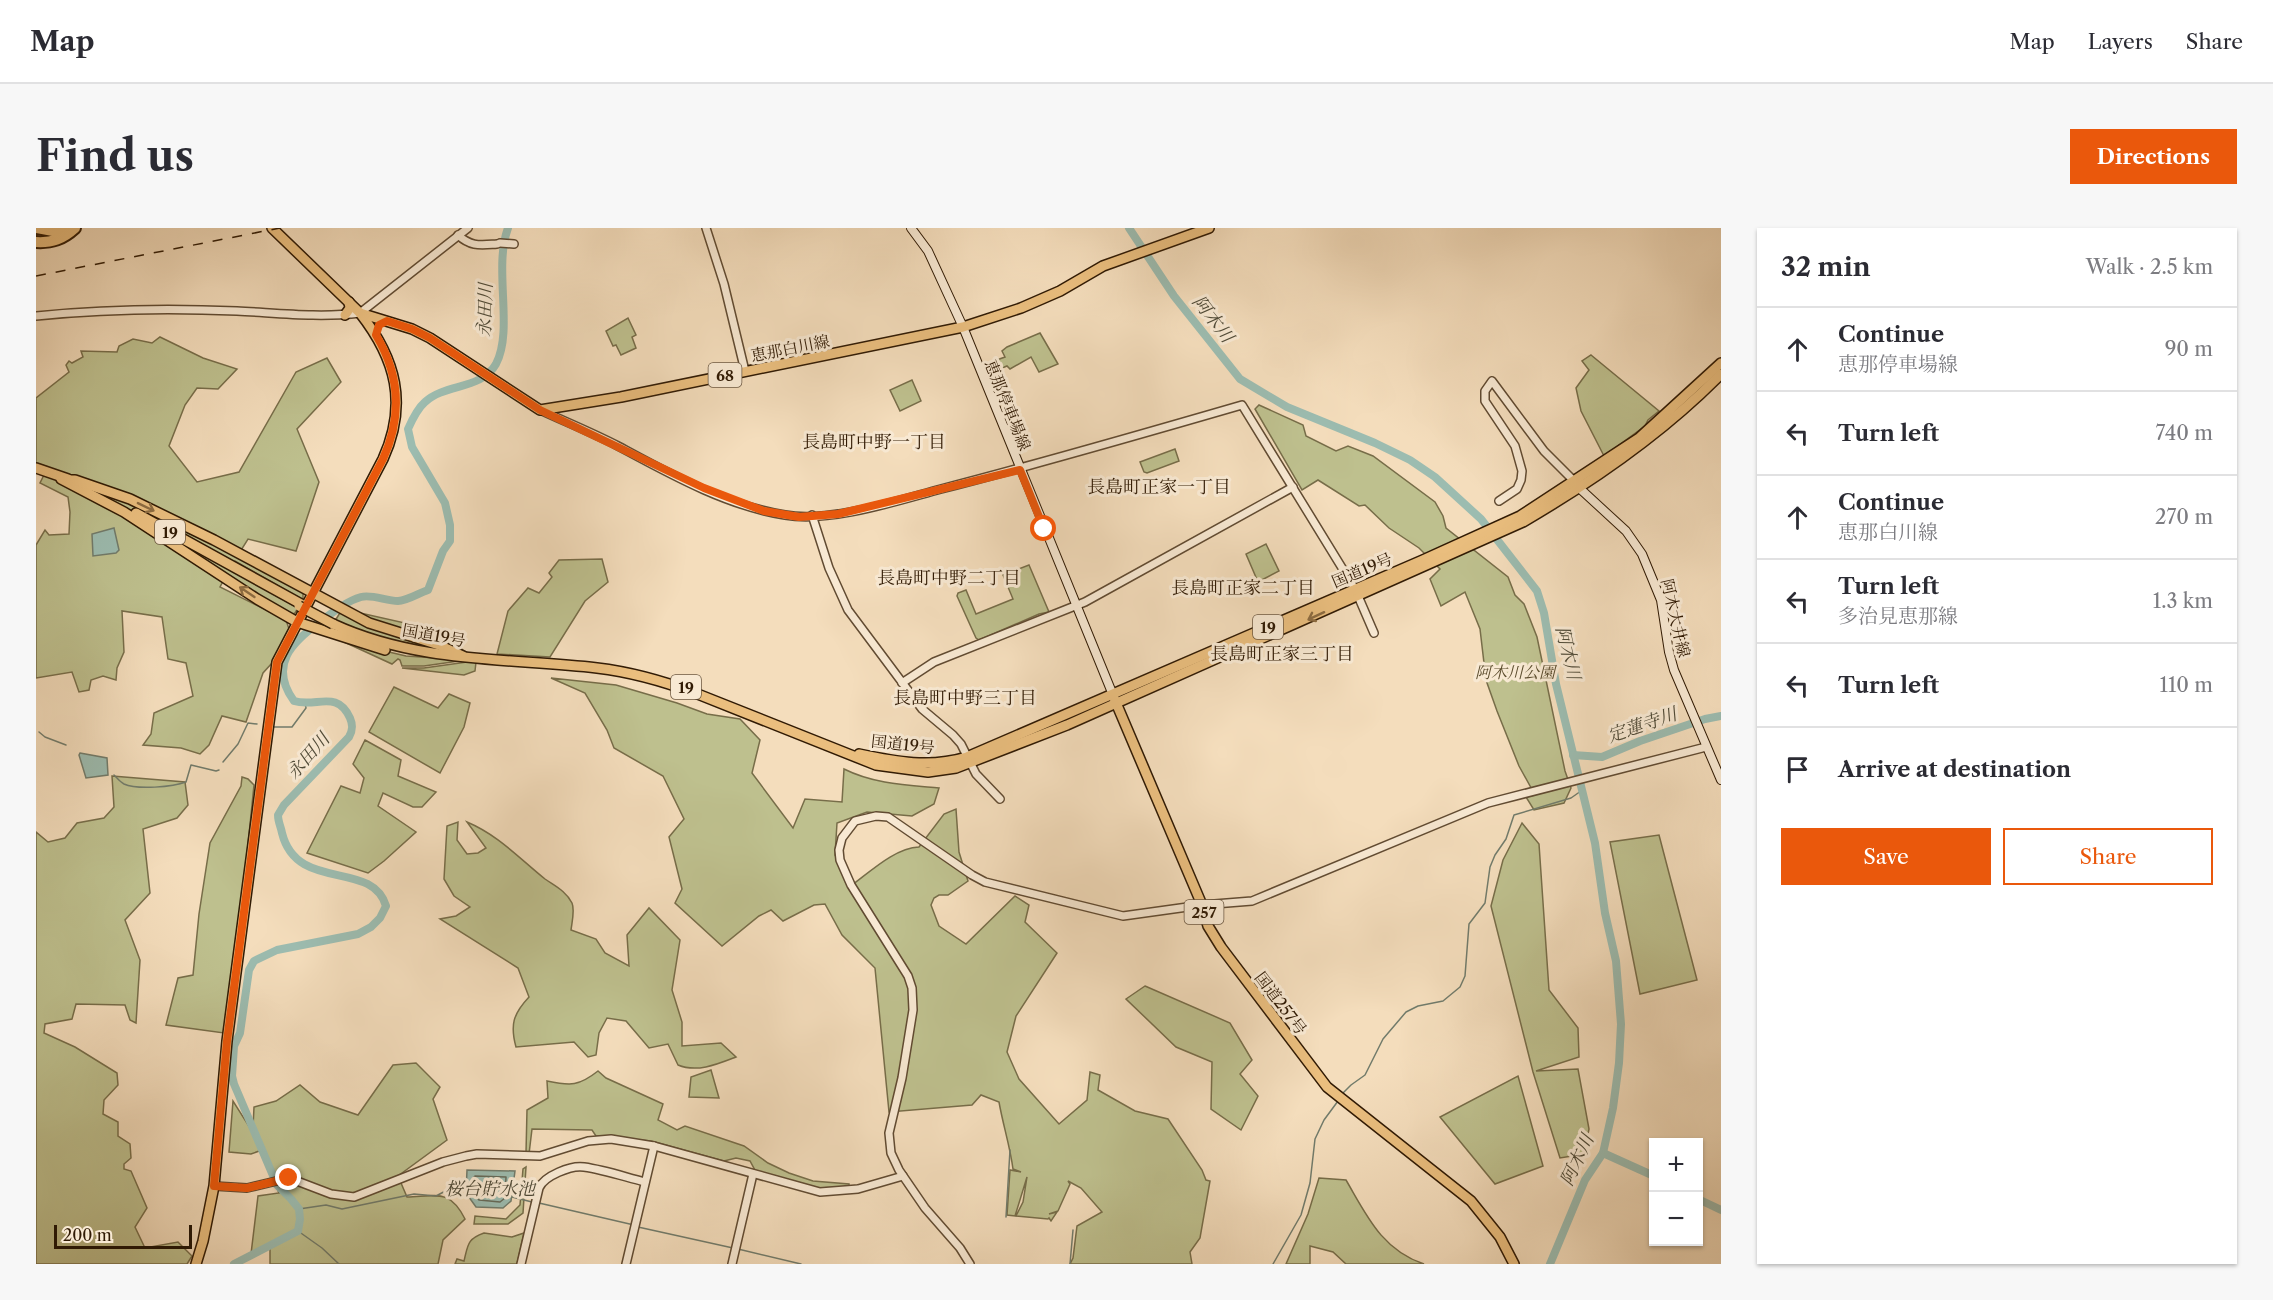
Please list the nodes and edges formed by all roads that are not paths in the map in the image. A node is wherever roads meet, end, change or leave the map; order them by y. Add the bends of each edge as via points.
1 (36, 228) edge
2 (67, 228) edge
3 (75, 228) edge
4 (272, 228) edge
5 (468, 228) edge
6 (706, 228) edge
7 (911, 228) edge
8 (1209, 228) edge
9 (458, 235) junction
10 (36, 242) edge
11 (513, 244) dead end
12 (349, 302) junction
13 (360, 313) junction
14 (345, 315) junction
15 (36, 316) edge
16 (387, 321) junction
17 (963, 327) junction
18 (376, 335) junction
19 (1721, 363) edge
20 (745, 371) junction
21 (1721, 374) edge
22 (540, 410) junction
23 (36, 469) edge
24 (1020, 470) junction
25 (61, 479) junction
26 (71, 480) junction
27 (1576, 485) junction
28 (1293, 487) junction
29 (1499, 501) dead end
30 (812, 515) junction
31 (1357, 593) junction
32 (313, 594) junction
33 (300, 605) junction
34 (1076, 606) junction
35 (297, 622) junction
36 (333, 623) junction
37 (1374, 633) dead end
38 (463, 656) junction
39 (453, 657) junction
40 (476, 658) junction
41 (902, 683) junction
42 (1115, 699) junction
43 (1706, 747) junction
44 (969, 760) junction
45 (1721, 780) edge
46 (1000, 799) dead end
47 (1202, 905) junction
48 (654, 1146) junction
49 (753, 1174) junction
50 (903, 1176) junction
51 (645, 1182) junction
52 (214, 1186) junction
53 (196, 1264) edge
54 (521, 1264) edge
55 (626, 1264) edge
56 (732, 1264) edge
57 (970, 1264) edge
58 (1514, 1264) edge

1 - 2 highway
3 - 10 highway via 50,243
4 - 12 main road
5 - 9 street
6 - 20 street
7 - 17 main road, 恵那停車場線 via 928,251
8 - 17 main road, 恵那白川線 / 68 via 1103,266 1022,308
9 - 11 street via 473,245
9 - 13 street
12 - 13 main road
12 - 14 main road
13 - 14 street
13 - 16 main road
13 - 18 main road
14 - 15 street via 116,309
16 - 18 main road via 378,327
16 - 22 main road via 430,338
17 - 20 main road, 恵那白川線 / 68
17 - 24 main road, 恵那停車場線
18 - 32 main road via 391,365 396,388 391,442
19 - 27 main road, 国道19号 / 19 via 1639,438
20 - 22 main road, 恵那白川線 / 68
21 - 27 main road, 国道19号 / 19 via 1634,450
22 - 30 street via 730,499 784,515
23 - 25 main road, 国道19号 / 19
23 - 26 main road, 国道19号 / 19
24 - 28 street via 1242,405
24 - 30 street via 861,510
24 - 34 main road, 恵那停車場線
25 - 33 main road, 国道19号 / 19
35 -> 25 main road via 124,512
26 -> 32 main road via 130,499
26 - 33 main road, 国道19号 / 19
27 - 29 street via 1544,451 1492,381 1486,388 1485,399 1515,446 1522,471 1517,489
27 - 31 main road, 国道19号 / 19 via 1522,519
27 - 43 main road, 阿木大井線 via 1626,531 1642,554 1661,600 1671,661
28 - 31 street
28 - 34 street
30 - 41 street via 848,610
31 - 37 street
31 - 42 main road, 国道19号 / 19
32 - 35 main road
32 - 38 main road via 384,629
33 - 36 main road, 国道19号 / 19, bridge
34 - 41 street via 934,662
34 - 42 main road, 恵那停車場線
35 - 39 main road via 390,651
35 - 52 main road via 277,662 274,677 227,1041
36 - 38 main road, 国道19号 / 19 via 404,646
36 - 39 main road, 国道19号 / 19 via 385,644
38 - 40 main road, 国道19号 / 19
39 - 40 main road, 国道19号 / 19
40 - 44 main road, 国道19号 / 19 via 597,666 642,674 861,755 918,764
41 - 44 street via 922,710 957,739
42 - 44 main road, 国道19号 / 19 via 1067,725
42 - 47 main road, 国道257号 / 257
43 - 45 main road, 阿木大井線
43 - 47 street via 1488,803 1260,898
44 - 46 street via 979,779
47 - 50 street via 1128,916 1090,909 979,879 888,817 855,821 842,838 840,860 912,987 908,1044 889,1133 891,1153
47 - 58 main road, 国道257号 / 257 via 1208,926 1221,947 1322,1081 1344,1103 1471,1201 1500,1237
48 - 49 street
48 - 51 street
48 - 52 street via 597,1139 540,1156 477,1154 443,1162 354,1197 331,1194 289,1178 247,1188
49 - 50 street via 820,1192 858,1189
49 - 56 street
50 - 57 street
51 - 54 street via 577,1167 545,1179 539,1188
51 - 55 street
52 - 53 main road

